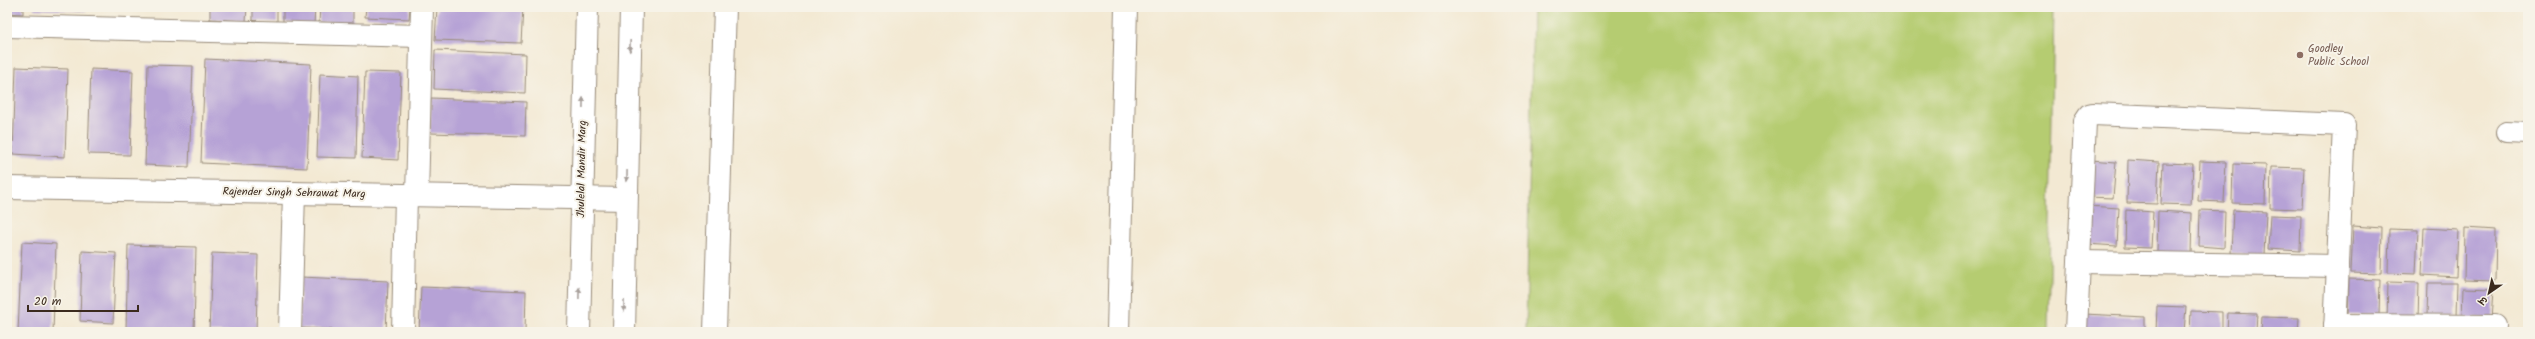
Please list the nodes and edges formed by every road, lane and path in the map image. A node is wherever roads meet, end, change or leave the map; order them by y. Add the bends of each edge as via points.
1 (422, 7) edge
2 (587, 7) edge
3 (631, 7) edge
4 (725, 7) edge
5 (1126, 7) edge
6 (7, 26) edge
7 (421, 36) junction
8 (2506, 132) dead end
9 (2528, 133) edge
10 (7, 188) edge
11 (294, 193) junction
12 (412, 195) junction
13 (581, 198) junction
14 (626, 198) junction
15 (2079, 262) junction
16 (2338, 266) junction
17 (2495, 326) dead end
18 (2335, 328) edge
19 (290, 332) edge
20 (403, 332) edge
21 (579, 332) edge
22 (624, 332) edge
23 (715, 332) edge
24 (1118, 332) edge
25 (2076, 332) edge

1 - 7 street
13 -> 2 street, Jhulelal Mandir Marg
3 -> 14 street
4 - 23 street
5 - 24 street
6 - 7 street
7 - 12 street
8 - 9 lane
10 - 11 street, Rajender Singh Sehrawat Marg
11 - 12 street, Rajender Singh Sehrawat Marg
11 - 19 street
12 - 13 street, Rajender Singh Sehrawat Marg
12 - 20 street
13 - 14 street, Rajender Singh Sehrawat Marg
21 -> 13 street, Jhulelal Mandir Marg
14 -> 22 street
15 - 16 street
15 - 16 street via 2085,121 2086,117 2093,114 2344,125
15 - 25 street
16 - 18 street
17 - 18 street

